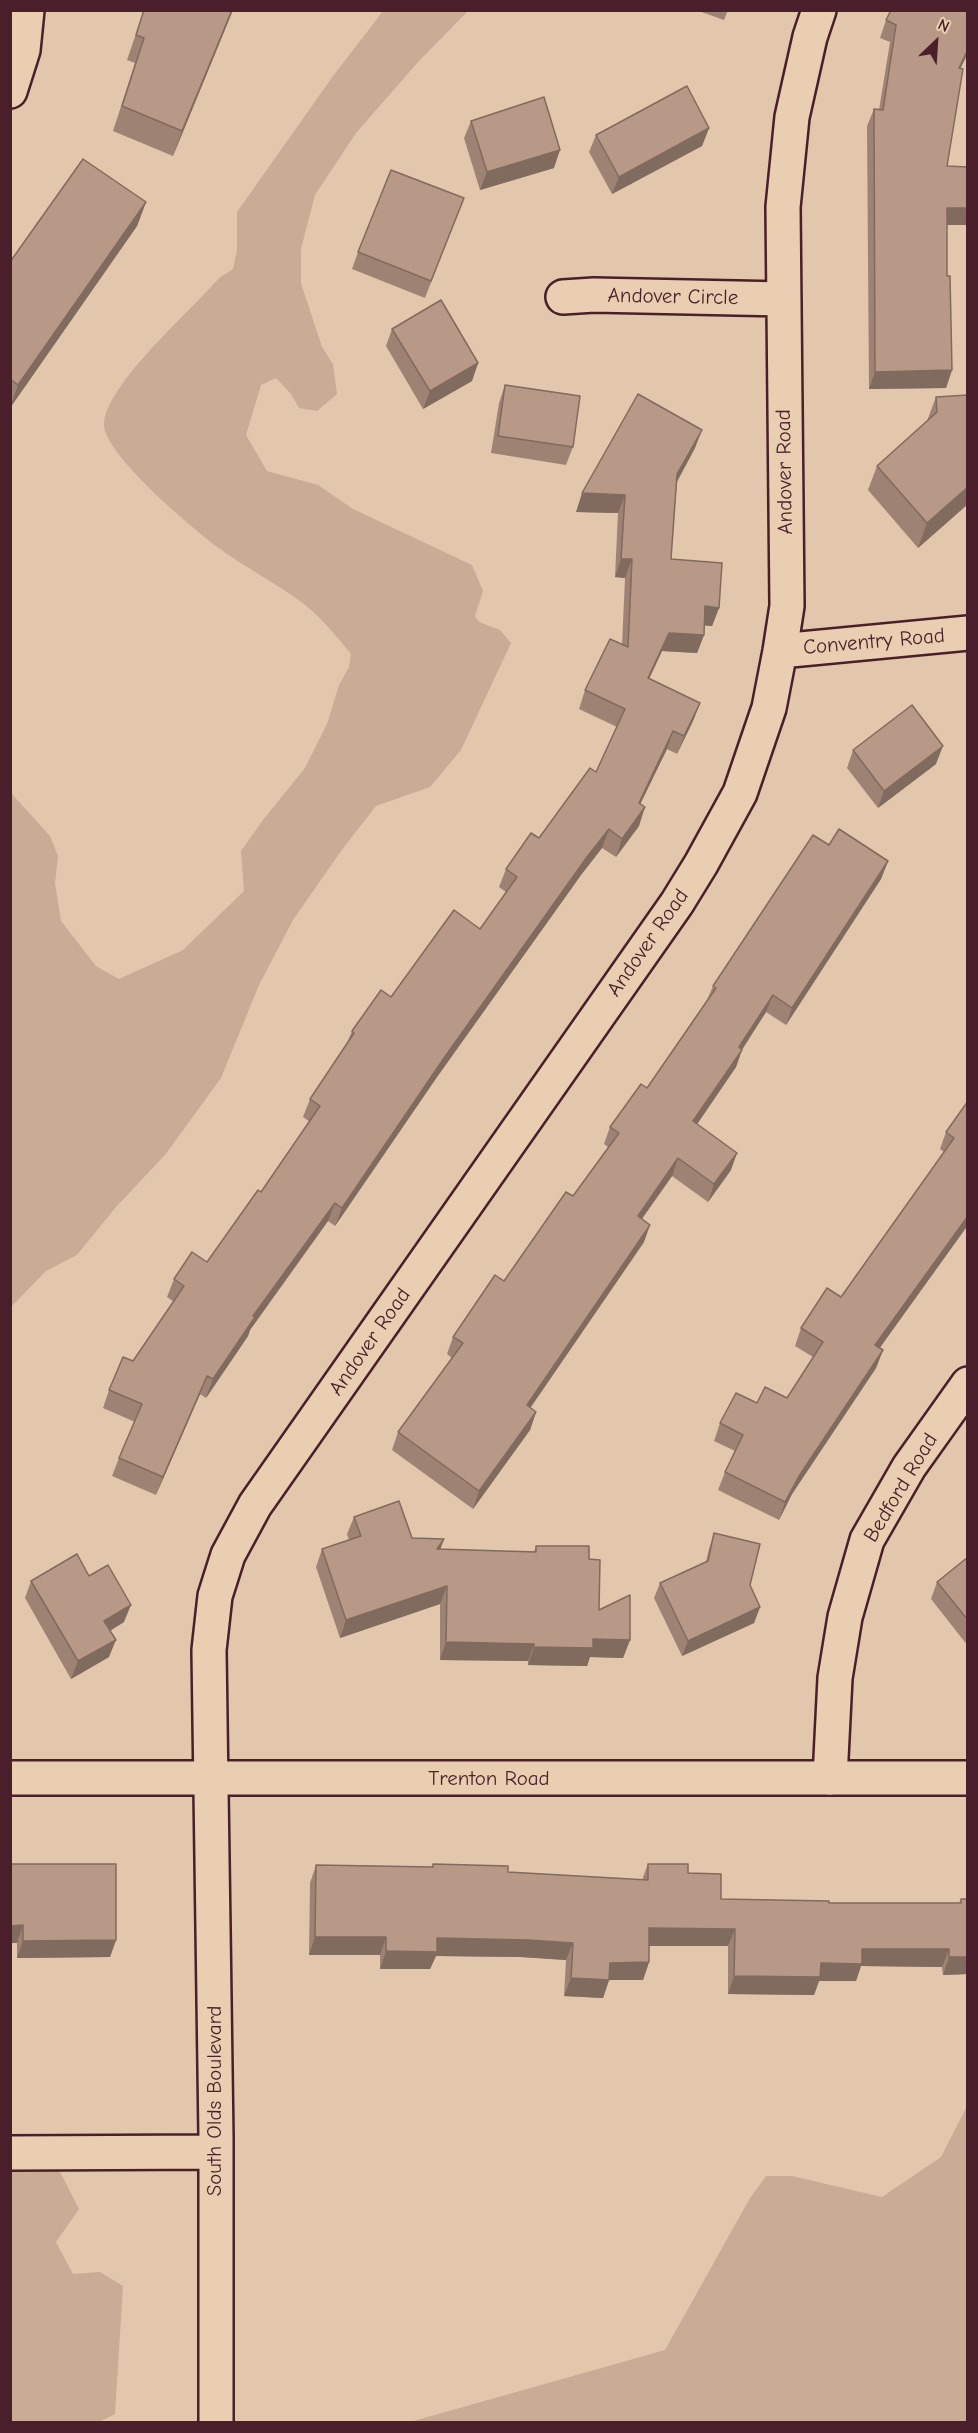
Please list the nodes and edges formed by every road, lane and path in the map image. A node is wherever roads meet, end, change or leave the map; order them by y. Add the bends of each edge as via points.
1 (27, 10) edge
2 (819, 10) edge
3 (10, 91) edge
4 (563, 297) dead end
5 (784, 299) junction
6 (968, 633) edge
7 (780, 651) junction
8 (968, 1384) edge
9 (10, 1778) edge
10 (830, 1778) junction
11 (968, 1778) edge
12 (212, 1779) junction
13 (216, 2152) junction
14 (10, 2153) edge
15 (216, 2422) edge

1 - 3 street via 24,50
2 - 5 street, Andover Road via 792,117 783,207
4 - 5 street, Andover Circle
5 - 7 street, Andover Road via 787,606
6 - 7 street, Conventry Road
7 - 12 street, Andover Road via 769,708 740,793 701,864 255,1505 228,1555 215,1596 209,1650
8 - 10 street, Bedford Road via 909,1467 867,1540 845,1617 835,1678
9 - 12 street, Trenton Road
10 - 11 street, Trenton Road
10 - 12 street, Trenton Road
12 - 13 street, South Olds Boulevard
13 - 14 street
13 - 15 street, South Olds Boulevard

